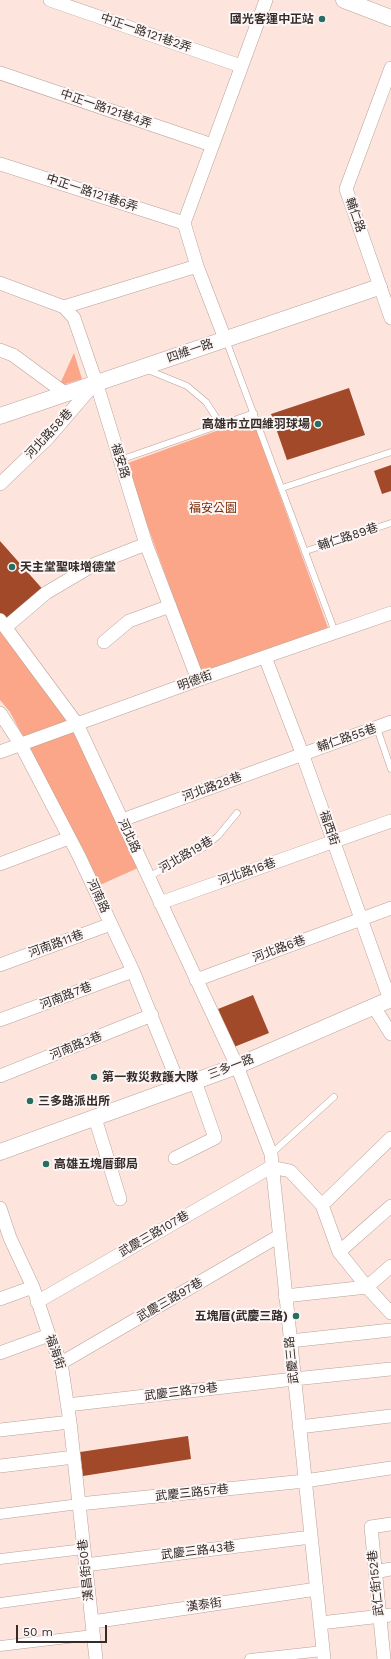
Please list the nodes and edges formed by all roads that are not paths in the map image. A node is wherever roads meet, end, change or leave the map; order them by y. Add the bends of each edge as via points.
1 (50, 0) edge
2 (266, 0) edge
3 (344, 0) edge
4 (391, 18) edge
5 (241, 66) junction
6 (391, 68) edge
7 (0, 73) edge
8 (212, 145) junction
9 (0, 164) edge
10 (184, 223) junction
11 (197, 266) junction
12 (0, 283) edge
13 (380, 286) junction
14 (64, 307) junction
15 (391, 318) edge
16 (225, 339) junction
17 (0, 350) edge
18 (142, 368) junction
19 (96, 382) junction
20 (66, 394) junction
21 (254, 413) junction
22 (0, 416) edge
23 (221, 425) junction
24 (391, 452) edge
25 (120, 460) junction
26 (0, 484) edge
27 (282, 488) junction
28 (391, 523) edge
29 (146, 544) junction
30 (306, 551) junction
31 (170, 606) junction
32 (391, 613) edge
33 (3, 623) edge
34 (335, 632) junction
35 (104, 642) dead end
36 (265, 657) junction
37 (198, 680) junction
38 (0, 713) edge
39 (391, 722) edge
40 (77, 724) junction
41 (376, 728) junction
42 (21, 745) junction
43 (0, 752) edge
44 (302, 754) junction
45 (391, 769) edge
46 (236, 813) dead end
47 (122, 820) junction
48 (391, 821) edge
49 (69, 838) junction
50 (334, 842) junction
51 (0, 864) edge
52 (148, 877) junction
53 (160, 903) junction
54 (391, 908) edge
55 (361, 919) junction
56 (111, 924) junction
57 (0, 965) edge
58 (133, 971) junction
59 (196, 980) junction
60 (390, 999) edge
61 (374, 1007) junction
62 (152, 1015) junction
63 (0, 1020) edge
64 (391, 1034) edge
65 (236, 1066) junction
66 (0, 1076) edge
67 (195, 1081) junction
68 (180, 1087) junction
69 (334, 1097) dead end
70 (96, 1118) junction
71 (391, 1138) edge
72 (0, 1152) edge
73 (175, 1158) dead end
74 (271, 1161) junction
75 (120, 1199) dead end
76 (322, 1205) junction
77 (391, 1206) edge
78 (0, 1208) edge
79 (279, 1236) junction
80 (5, 1239) edge
81 (339, 1252) junction
82 (391, 1266) edge
83 (33, 1287) junction
84 (367, 1287) junction
85 (285, 1296) junction
86 (0, 1299) edge
87 (37, 1302) junction
88 (391, 1313) edge
89 (391, 1330) edge
90 (49, 1335) junction
91 (290, 1341) junction
92 (0, 1353) edge
93 (61, 1363) junction
94 (391, 1369) edge
95 (294, 1379) junction
96 (68, 1405) junction
97 (391, 1416) edge
98 (70, 1422) junction
99 (299, 1427) junction
100 (0, 1430) edge
101 (74, 1457) junction
102 (0, 1466) edge
103 (391, 1468) edge
104 (305, 1481) junction
105 (79, 1504) junction
106 (0, 1514) edge
107 (391, 1524) edge
108 (311, 1537) junction
109 (84, 1549) junction
110 (0, 1559) edge
111 (85, 1565) junction
112 (391, 1569) edge
113 (375, 1572) junction
114 (317, 1589) junction
115 (88, 1592) junction
116 (0, 1603) edge
117 (385, 1615) edge
118 (320, 1623) junction
119 (92, 1628) junction
120 (0, 1646) edge
121 (324, 1655) edge
122 (96, 1659) edge
123 (250, 1659) edge
124 (384, 1659) edge

1 - 5 street, 中正一路121巷2弄
2 - 5 street
3 - 4 street
5 - 8 street
6 - 13 street, 輔仁路 via 346,189
7 - 8 street, 中正一路121巷4弄
8 - 10 street
9 - 10 street, 中正一路121巷6弄
10 - 11 street
11 - 14 street
11 - 16 street
12 - 14 street
13 - 15 street, 輔仁路
13 - 16 street, 四維一路
14 - 19 street, 福安路 via 74,318
16 - 18 street, 四維一路
16 - 21 lane
17 - 20 street via 13,355
18 - 19 street, 四維一路
18 - 23 lane via 187,386 206,402
19 - 20 street, 四維一路
19 - 25 street, 福安路
19 - 26 street, 河北路58巷 via 48,438
20 - 22 street, 四維一路
21 - 23 lane
21 - 27 lane
23 - 25 lane
24 - 27 lane
25 - 29 street, 福安路
27 - 30 lane
28 - 30 lane, 輔仁路89巷
29 - 31 street, 福安路
29 - 33 street via 94,564
30 - 34 lane
31 - 35 street via 129,621
31 - 37 street, 福安路
32 - 34 street, 明德街
33 - 40 street, 河北路
34 - 36 street, 明德街
36 - 37 street, 明德街
36 - 44 street, 福西街
37 - 40 street, 明德街
38 - 42 street, 河南路
39 - 41 street, 輔仁路55巷
40 - 42 street, 明德街
40 - 47 street, 河北路
41 - 44 street, 輔仁路55巷
41 - 45 lane
42 - 43 street, 明德街
42 - 49 street, 河南路
44 - 47 street, 河北路28巷
44 - 50 street, 福西街
46 - 52 lane, 河北路19巷 via 218,836 203,848
47 - 52 street, 河北路
48 - 50 street, 河北路16巷
49 - 51 street
49 - 56 street, 河南路
50 - 53 street, 河北路16巷
50 - 55 street, 福西街
52 - 53 street, 河北路
53 - 59 street, 河北路
54 - 55 street, 河北路6巷
55 - 59 street, 河北路6巷
55 - 60 street, 福西街
56 - 57 street, 河南路11巷
56 - 58 street, 河南路
58 - 62 street, 河南路
58 - 63 street, 河南路7巷
59 - 65 street, 河北路
60 - 61 street, 三多一路
61 - 64 street
61 - 65 street, 三多一路
62 - 66 street, 河南路3巷
62 - 68 street, 河南路
65 - 67 street, 三多一路
65 - 74 street, 武慶三路
67 - 68 street, 三多一路
67 - 73 street via 215,1138
68 - 70 street, 三多一路
69 - 74 lane
70 - 72 street, 三多一路
70 - 75 street
71 - 76 street
74 - 76 street via 290,1171
74 - 79 street, 武慶三路
74 - 87 street, 武慶三路107巷
76 - 81 street
77 - 81 street
78 - 80 street, 福海街
79 - 85 street, 武慶三路
79 - 93 street, 武慶三路97巷
80 - 83 street, 福海街
81 - 84 street
82 - 84 street
83 - 86 street
83 - 87 street, 福海街
84 - 85 street
84 - 88 street
85 - 91 street, 武慶三路
87 - 90 street, 福海街
89 - 91 street
90 - 92 street
90 - 93 street, 福海街
91 - 95 street, 武慶三路
93 - 96 street, 福海街
94 - 95 street, 武慶三路79巷
95 - 96 street, 武慶三路79巷
95 - 99 street, 武慶三路
96 - 98 street, 福海街
97 - 99 street
98 - 100 street
98 - 101 street, 福海街
99 - 104 street, 武慶三路
101 - 102 street
101 - 105 street, 福海街
103 - 104 street, 武慶三路57巷
104 - 105 street, 武慶三路57巷
104 - 108 street, 武慶三路
105 - 106 street
105 - 109 street, 漢昌街50巷
107 - 113 street, 武仁街152巷 via 370,1527
108 - 111 street, 武慶三路43巷
108 - 114 street, 武慶三路
109 - 110 street
109 - 111 street, 漢昌街50巷
111 - 115 street, 漢昌街50巷
112 - 113 street
113 - 117 street, 武仁街152巷
114 - 118 street, 武慶三路
114 - 119 street, 漢泰街
115 - 116 street
115 - 119 street, 漢昌街50巷
117 - 118 street
117 - 124 street, 武仁街152巷
118 - 121 street, 武慶三路
119 - 120 street
119 - 122 street, 漢昌街50巷
121 - 123 street

